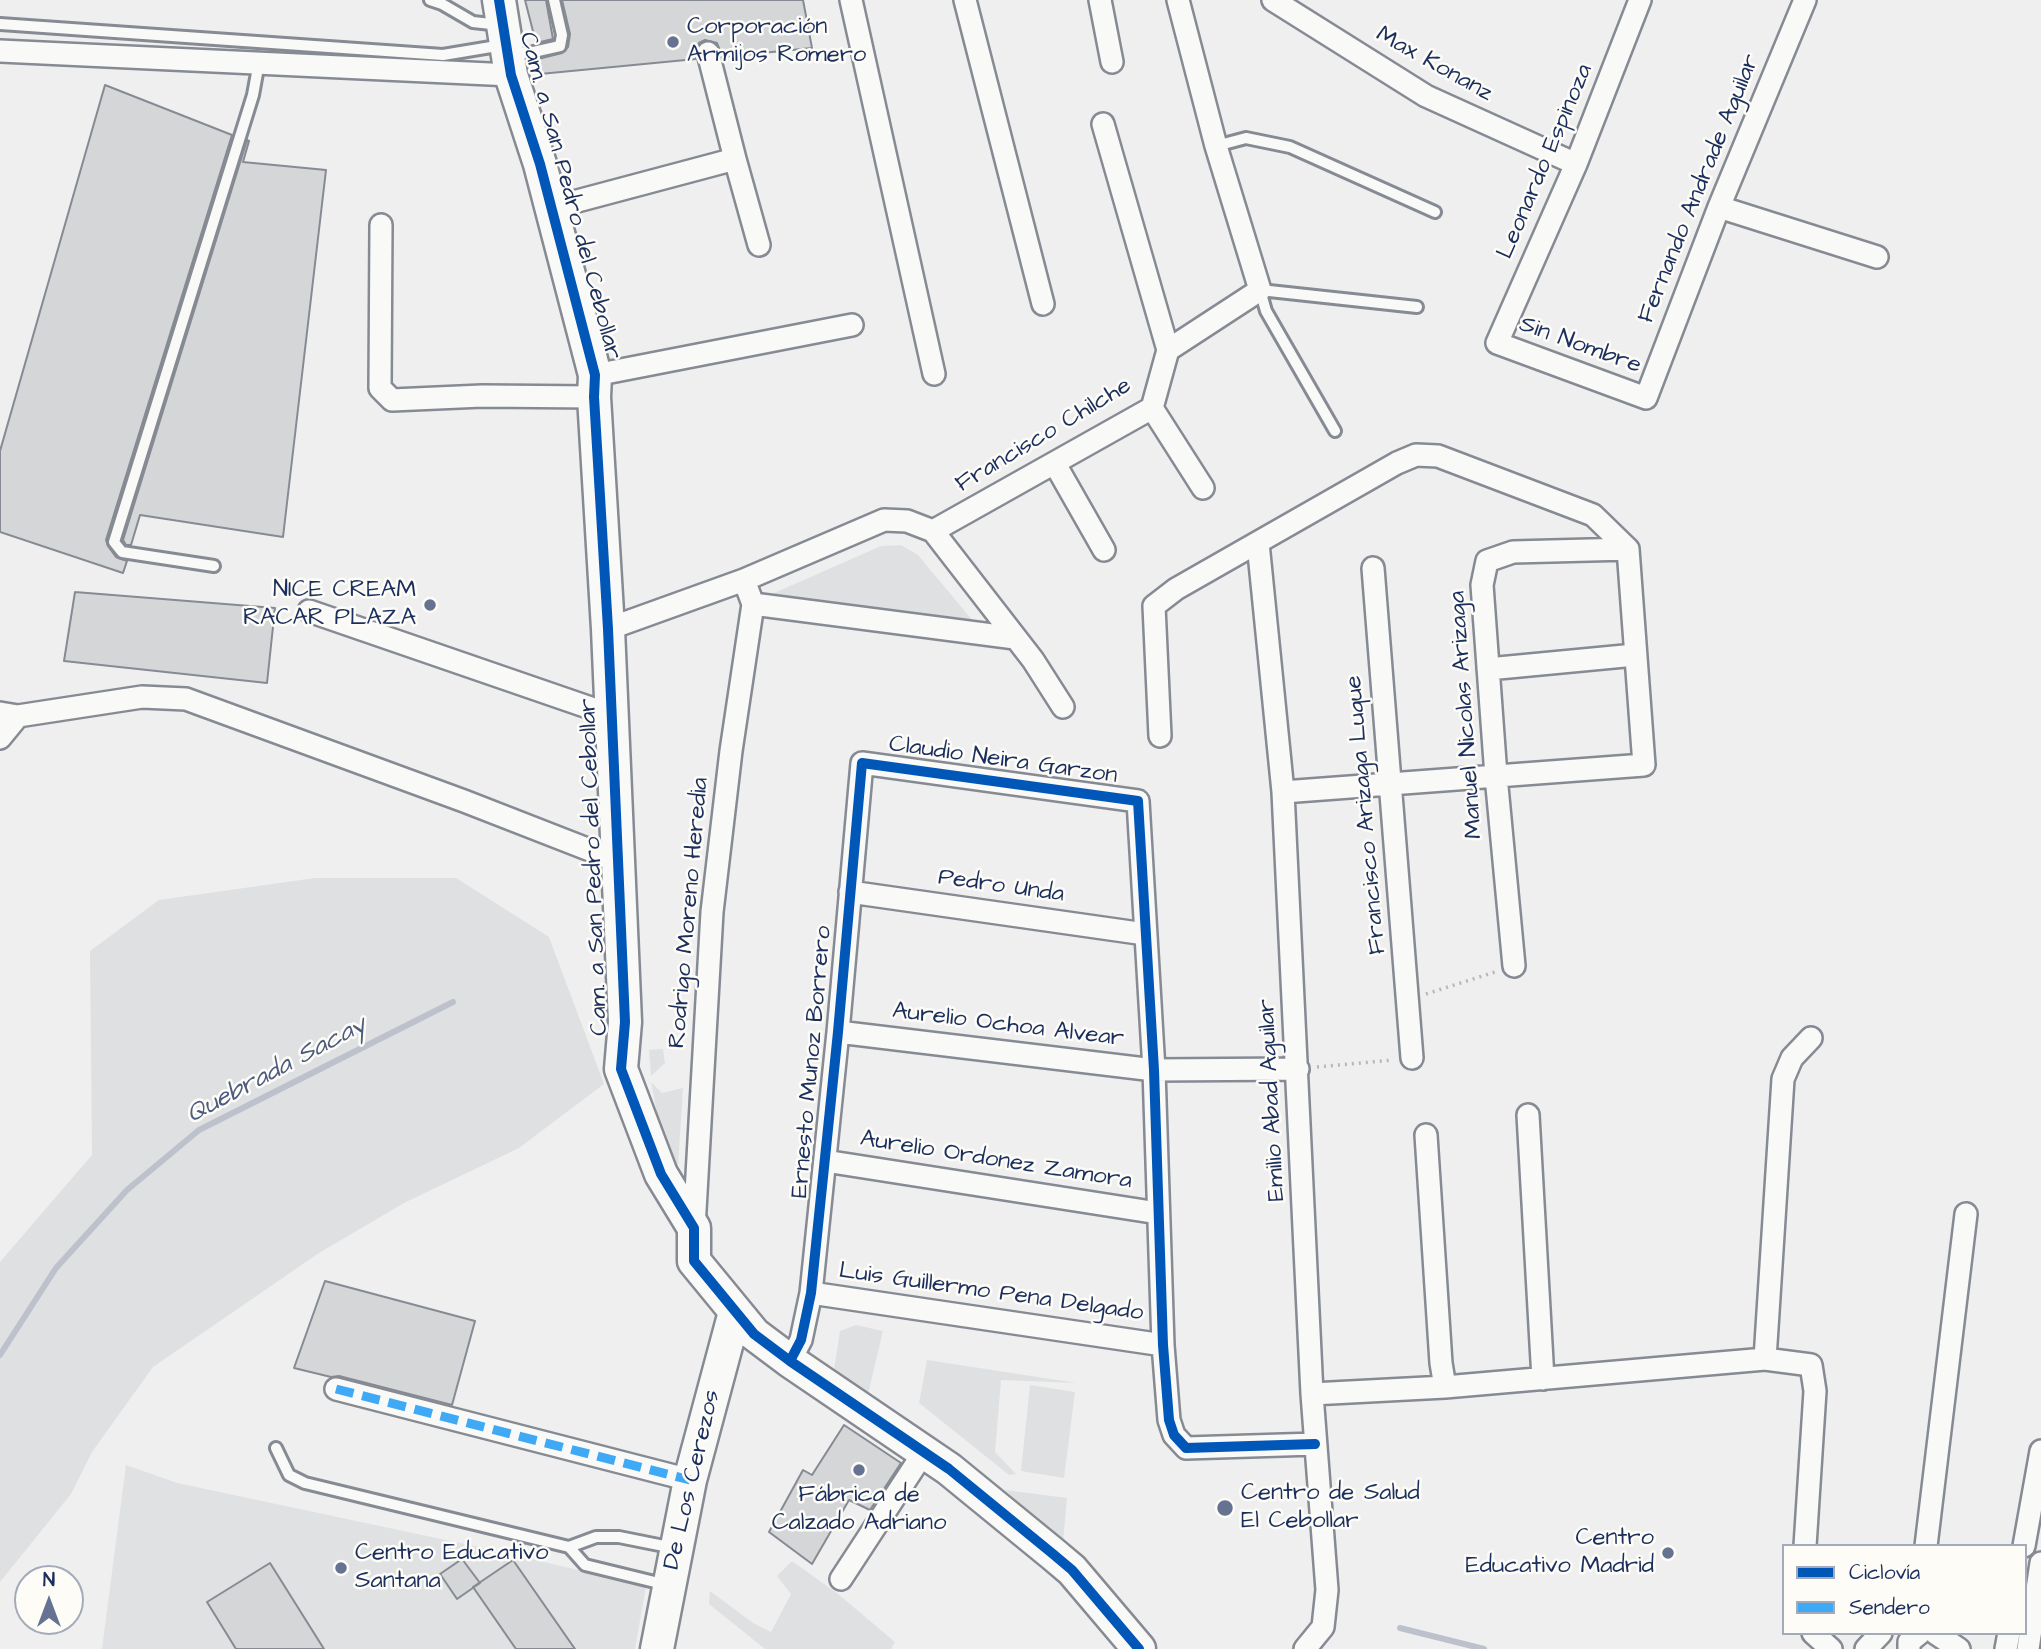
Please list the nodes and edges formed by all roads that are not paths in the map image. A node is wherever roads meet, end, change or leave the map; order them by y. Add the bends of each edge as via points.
1 (429, 0) edge
2 (554, 0) edge
3 (851, 0) edge
4 (965, 0) edge
5 (1100, 0) edge
6 (1178, 0) edge
7 (1273, 0) edge
8 (1640, 0) edge
9 (1805, 0) edge
10 (442, 2) edge
11 (0, 24) edge
12 (505, 40) edge
13 (0, 51) edge
14 (708, 53) dead end
15 (259, 62) junction
16 (1112, 62) dead end
17 (1103, 124) dead end
18 (1216, 146) junction
19 (734, 159) junction
20 (1576, 164) junction
21 (1719, 207) junction
22 (551, 208) junction
23 (1435, 212) dead end
24 (381, 225) dead end
25 (760, 245) dead end
26 (1877, 257) dead end
27 (1260, 290) junction
28 (1043, 303) dead end
29 (1418, 307) dead end
30 (852, 325) dead end
31 (1497, 343) joint
32 (1168, 350) junction
33 (934, 374) dead end
34 (594, 386) junction
35 (1646, 398) joint
36 (1152, 408) junction
37 (1335, 431) dead end
38 (1055, 464) junction
39 (1203, 488) dead end
40 (933, 531) junction
41 (1258, 543) junction
42 (1628, 549) junction
43 (1104, 550) dead end
44 (214, 566) dead end
45 (1373, 568) dead end
46 (744, 580) junction
47 (753, 604) junction
48 (309, 611) dead end
49 (608, 629) junction
50 (1015, 638) junction
51 (1635, 655) junction
52 (1489, 669) junction
53 (1063, 707) dead end
54 (9, 715) edge
55 (611, 715) junction
56 (1160, 736) dead end
57 (0, 738) edge
58 (862, 763) joint
59 (1496, 776) junction
60 (1391, 784) junction
61 (1283, 792) junction
62 (618, 860) junction
63 (850, 892) junction
64 (1145, 934) junction
65 (1514, 965) road end
66 (838, 1032) junction
67 (1811, 1038) dead end
68 (1412, 1058) road end
69 (1298, 1069) junction
70 (1154, 1070) junction
71 (1528, 1115) dead end
72 (1426, 1135) dead end
73 (825, 1161) junction
74 (1158, 1213) junction
75 (1966, 1214) dead end
76 (694, 1228) junction
77 (811, 1293) junction
78 (734, 1312) junction
79 (1163, 1345) junction
80 (1765, 1359) junction
81 (790, 1362) junction
82 (1543, 1379) junction
83 (1445, 1387) junction
84 (336, 1389) dead end
85 (1312, 1394) junction
86 (1315, 1444) junction
87 (276, 1448) dead end
88 (2041, 1451) edge
89 (924, 1452) junction
90 (690, 1480) junction
91 (2037, 1493) edge
92 (1805, 1544) edge
93 (1926, 1544) edge
94 (2024, 1544) edge
95 (569, 1547) junction
96 (676, 1548) junction
97 (2041, 1563) edge
98 (841, 1579) dead end
99 (669, 1585) junction
100 (1815, 1635) edge
101 (1879, 1635) edge
102 (1918, 1635) edge
103 (1938, 1635) edge
104 (657, 1649) edge
105 (1139, 1649) edge
106 (1305, 1649) edge
107 (1831, 1649) edge
108 (1866, 1649) edge
109 (1909, 1649) edge
110 (1959, 1649) edge
111 (2028, 1649) edge

1 - 10 lane
2 - 12 lane via 560,46 529,53
3 - 33 street
4 - 28 street
5 - 16 street
6 - 18 street
7 - 20 street, Max Konanz via 1426,96
8 - 20 street, Leonardo Espinoza
9 - 21 street, Fernando Andrade Aguilar
10 - 12 lane
11 - 12 lane via 443,55
12 - 15 street
12 - 22 street, Cam. a San Pedro del Cebollar
13 - 15 street
14 - 19 street
15 - 44 lane via 253,94 114,542 122,552
17 - 32 street
18 - 23 lane via 1246,138 1290,147
18 - 27 street
19 - 22 street
19 - 25 street
20 - 31 street, Leonardo Espinoza
21 - 26 street
21 - 35 street, Fernando Andrade Aguilar
22 - 34 street, Cam. a San Pedro del Cebollar
24 - 34 street via 380,388 392,400
27 - 29 lane
27 - 32 street
27 - 37 lane via 1266,311
30 - 34 street
31 - 35 street, Sin Nombre
32 - 36 street, Francisco Chilche
34 - 49 street, Cam. a San Pedro del Cebollar
36 - 38 street, Francisco Chilche
36 - 39 street
38 - 40 street, Francisco Chilche
38 - 43 street
40 - 46 street via 907,521 884,520
40 - 50 street
41 - 42 street via 1416,455 1438,456 1593,514
41 - 56 street via 1154,606
41 - 61 street, Emilio Abad Aguilar
42 - 51 street
42 - 52 street, Manuel Nicolas Arizaga via 1513,552 1488,561 1482,584
45 - 60 street, Francisco Arizaga Luque
46 - 47 street
46 - 49 street
47 - 50 street
47 - 76 street, Rodrigo Moreno Heredia via 712,912
48 - 55 street
49 - 55 street, Cam. a San Pedro del Cebollar
50 - 53 street
51 - 52 street
51 - 59 street via 1644,765
52 - 59 street, Manuel Nicolas Arizaga
54 - 57 street
54 - 62 street via 142,697 186,699
55 - 62 street, Cam. a San Pedro del Cebollar
58 - 63 street, Ernesto Munoz Borrero
58 - 64 street, Claudio Neira Garzon via 1138,802
59 - 60 street
59 - 65 street, Manuel Nicolas Arizaga
60 - 61 street
60 - 68 street, Francisco Arizaga Luque
61 - 69 street, Emilio Abad Aguilar
62 - 76 street, Cam. a San Pedro del Cebollar via 625,1022 621,1069 660,1174
63 - 64 street, Pedro Unda
63 - 66 street, Ernesto Munoz Borrero
64 - 70 street
66 - 70 street, Aurelio Ochoa Alvear
66 - 73 street, Ernesto Munoz Borrero
67 - 80 street via 1792,1058 1783,1079
69 - 70 street, Aurelio Ochoa Alvear
69 - 85 street, Emilio Abad Aguilar
70 - 74 street
71 - 82 street
72 - 83 street
73 - 74 street, Aurelio Ordonez Zamora
73 - 77 street, Ernesto Munoz Borrero
74 - 79 street
75 - 93 street
76 - 78 street via 694,1261
77 - 79 street, Luis Guillermo Pena Delgado
77 - 81 street, Ernesto Munoz Borrero via 801,1340
78 - 81 street
78 - 90 street, De Los Cerezos
79 - 86 street via 1169,1420 1174,1435 1186,1448
80 - 82 street
80 - 92 street via 1811,1365 1815,1391
81 - 89 street
82 - 83 street
83 - 85 street
84 - 90 street
85 - 86 street, Emilio Abad Aguilar
86 - 106 street, Emilio Abad Aguilar via 1328,1590 1324,1627
87 - 95 lane via 289,1475 305,1483
88 - 91 street
89 - 98 street
89 - 105 street via 1072,1570
90 - 96 street, De Los Cerezos
91 - 94 street
95 - 96 lane via 596,1537 619,1537
95 - 99 lane via 585,1565
96 - 99 street, De Los Cerezos
97 - 111 street
99 - 104 street, De Los Cerezos
100 - 107 street
101 - 108 street
102 - 109 street via 1909,1642
103 - 110 street

